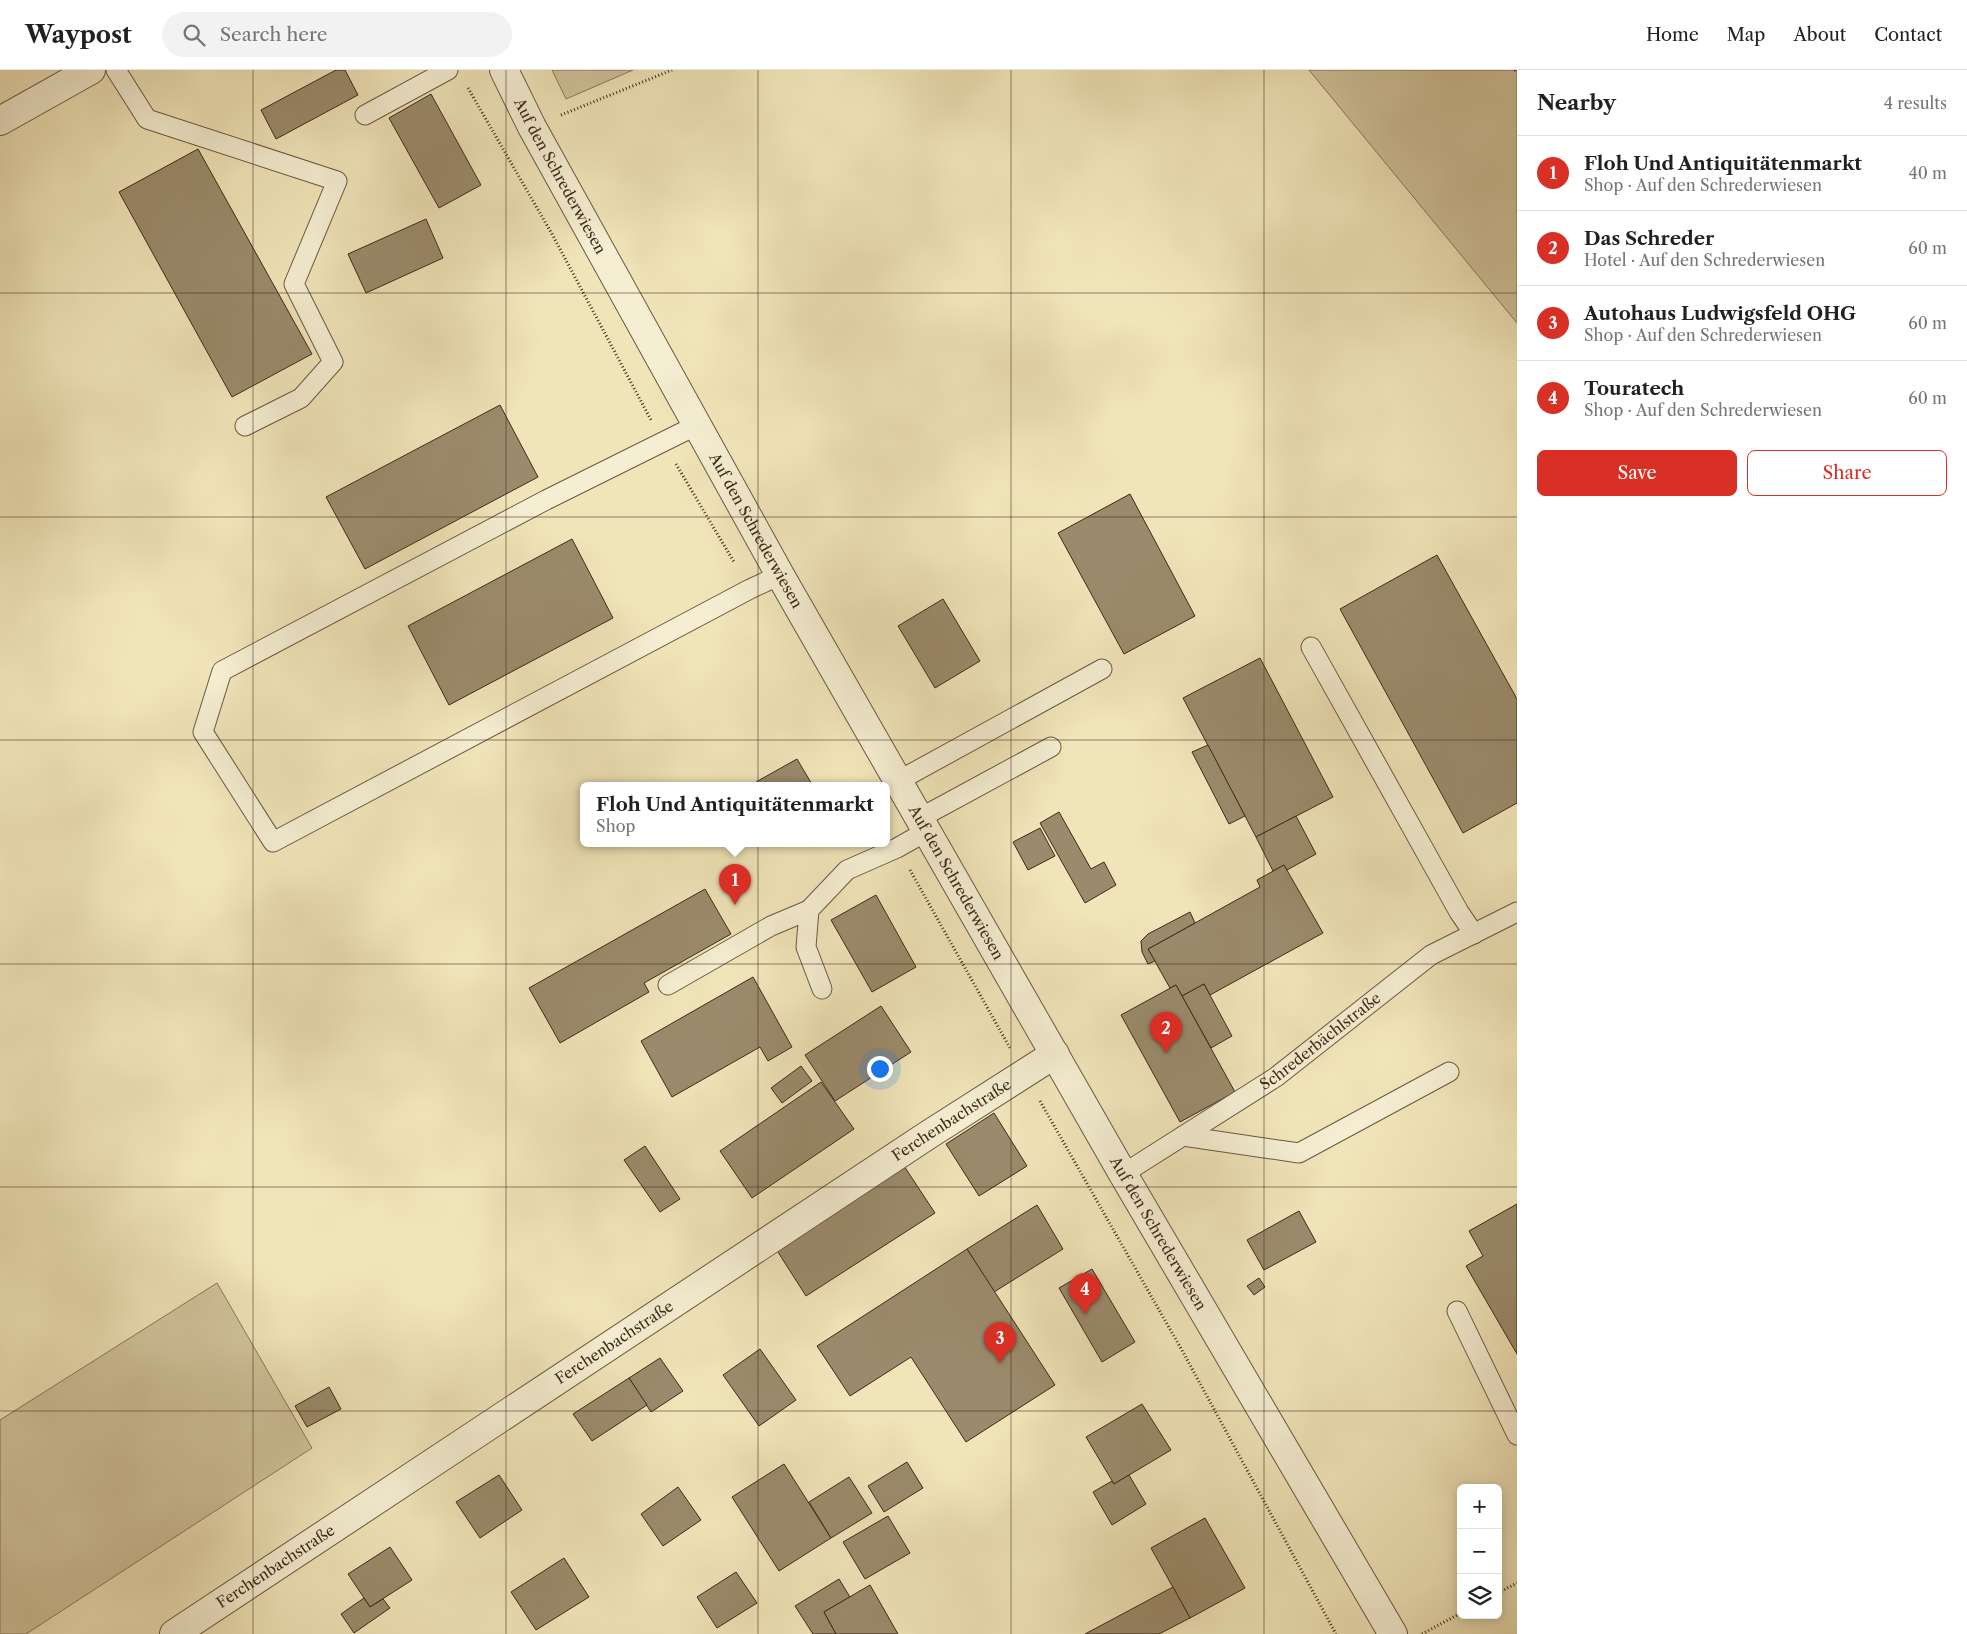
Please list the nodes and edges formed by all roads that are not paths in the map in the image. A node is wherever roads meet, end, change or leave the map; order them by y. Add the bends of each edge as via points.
1 (91, 70) edge
2 (116, 70) edge
3 (448, 70) edge
4 (504, 70) edge
5 (365, 115) dead end
6 (0, 121) edge
7 (697, 425) junction
8 (245, 426) dead end
9 (780, 575) junction
10 (1311, 647) dead end
11 (1102, 668) dead end
12 (1051, 747) dead end
13 (898, 780) junction
14 (924, 824) junction
15 (808, 910) junction
16 (1517, 912) edge
17 (1474, 934) junction
18 (668, 984) dead end
19 (822, 989) dead end
20 (1055, 1054) junction
21 (1449, 1072) dead end
22 (1183, 1136) junction
23 (1123, 1174) junction
24 (1457, 1310) dead end
25 (1517, 1435) edge
26 (174, 1634) edge
27 (1393, 1634) edge

1 - 6 street
2 - 8 lane via 147,119 337,181 294,284 333,362 301,398
3 - 5 lane
4 - 7 street, Auf den Schrederwiesen via 532,127
7 - 9 street, Auf den Schrederwiesen
7 - 9 lane via 546,500 222,671 203,732 273,842
9 - 13 street, Auf den Schrederwiesen
10 - 17 lane
11 - 13 lane
12 - 14 lane
13 - 14 street, Auf den Schrederwiesen
14 - 15 lane via 897,848 847,870
14 - 20 street, Auf den Schrederwiesen
15 - 18 lane via 771,926
15 - 19 lane via 806,947
16 - 17 lane, Schrederbächlstraße
17 - 22 lane, Schrederbächlstraße via 1432,955 1276,1077
20 - 23 street, Auf den Schrederwiesen
20 - 26 street, Ferchenbachstraße
21 - 22 lane via 1299,1153
22 - 23 lane, Schrederbächlstraße
23 - 27 street, Auf den Schrederwiesen
24 - 25 lane

